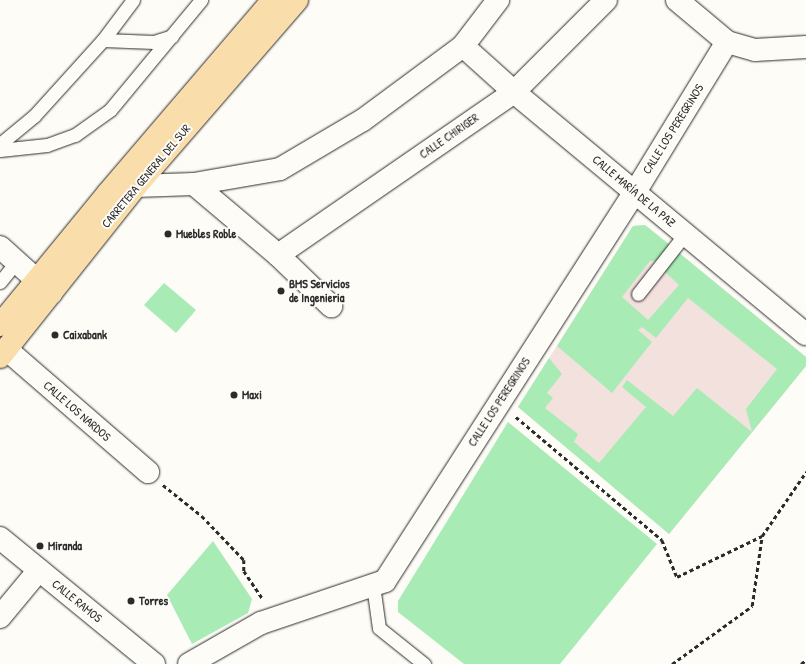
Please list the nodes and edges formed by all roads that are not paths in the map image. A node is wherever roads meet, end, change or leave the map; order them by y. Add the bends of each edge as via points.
1 (133, 0) edge
2 (201, 0) edge
3 (273, 0) edge
4 (297, 0) edge
5 (498, 0) edge
6 (606, 0) edge
7 (677, 0) edge
8 (172, 36) junction
9 (103, 40) junction
10 (727, 42) junction
11 (463, 46) junction
12 (806, 47) edge
13 (514, 92) junction
14 (0, 144) edge
15 (0, 150) edge
16 (194, 184) junction
17 (136, 186) junction
18 (635, 192) junction
19 (685, 234) junction
20 (0, 247) edge
21 (278, 255) junction
22 (17, 261) junction
23 (0, 282) edge
24 (44, 286) junction
25 (638, 294) dead end
26 (331, 306) dead end
27 (0, 325) edge
28 (806, 334) edge
29 (3, 353) edge
30 (148, 472) road end
31 (0, 538) edge
32 (39, 570) junction
33 (372, 585) junction
34 (0, 617) edge
35 (154, 664) edge
36 (189, 664) edge
37 (424, 664) edge

1 - 9 lane
2 - 8 lane
3 - 24 main road, CARRETERA GENERAL DEL SUR via 108,193
4 - 17 main road, CARRETERA GENERAL DEL SUR
5 - 11 street
6 - 13 street, CALLE CHIRIGER
7 - 10 street
8 - 9 lane via 154,42
8 - 15 lane via 110,110 75,135 47,145
9 - 14 lane via 34,116
10 - 12 street via 755,50
10 - 18 street, CALLE LOS PEREGRINOS
11 - 13 street, CALLE MARÍA DE LA PAZ
11 - 16 street via 363,120 280,169
13 - 18 street, CALLE MARÍA DE LA PAZ
13 - 21 street, CALLE CHIRIGER
16 - 17 street
16 - 21 street
17 - 24 main road, CARRETERA GENERAL DEL SUR
18 - 19 street, CALLE MARÍA DE LA PAZ
18 - 33 street, CALLE LOS PEREGRINOS via 385,581
19 - 25 lane
19 - 28 street, CALLE MARÍA DE LA PAZ
20 - 22 street
21 - 26 street
22 - 23 lane
22 - 24 street
24 - 27 main road, CARRETERA GENERAL DEL SUR
24 - 29 main road, CARRETERA GENERAL DEL SUR
29 - 30 street, CALLE LOS NARDOS
31 - 32 street, CALLE RAMOS
32 - 34 street
32 - 35 street, CALLE RAMOS
33 - 36 street, CALLE LOS PEREGRINOS via 261,623
33 - 37 lane via 379,628

